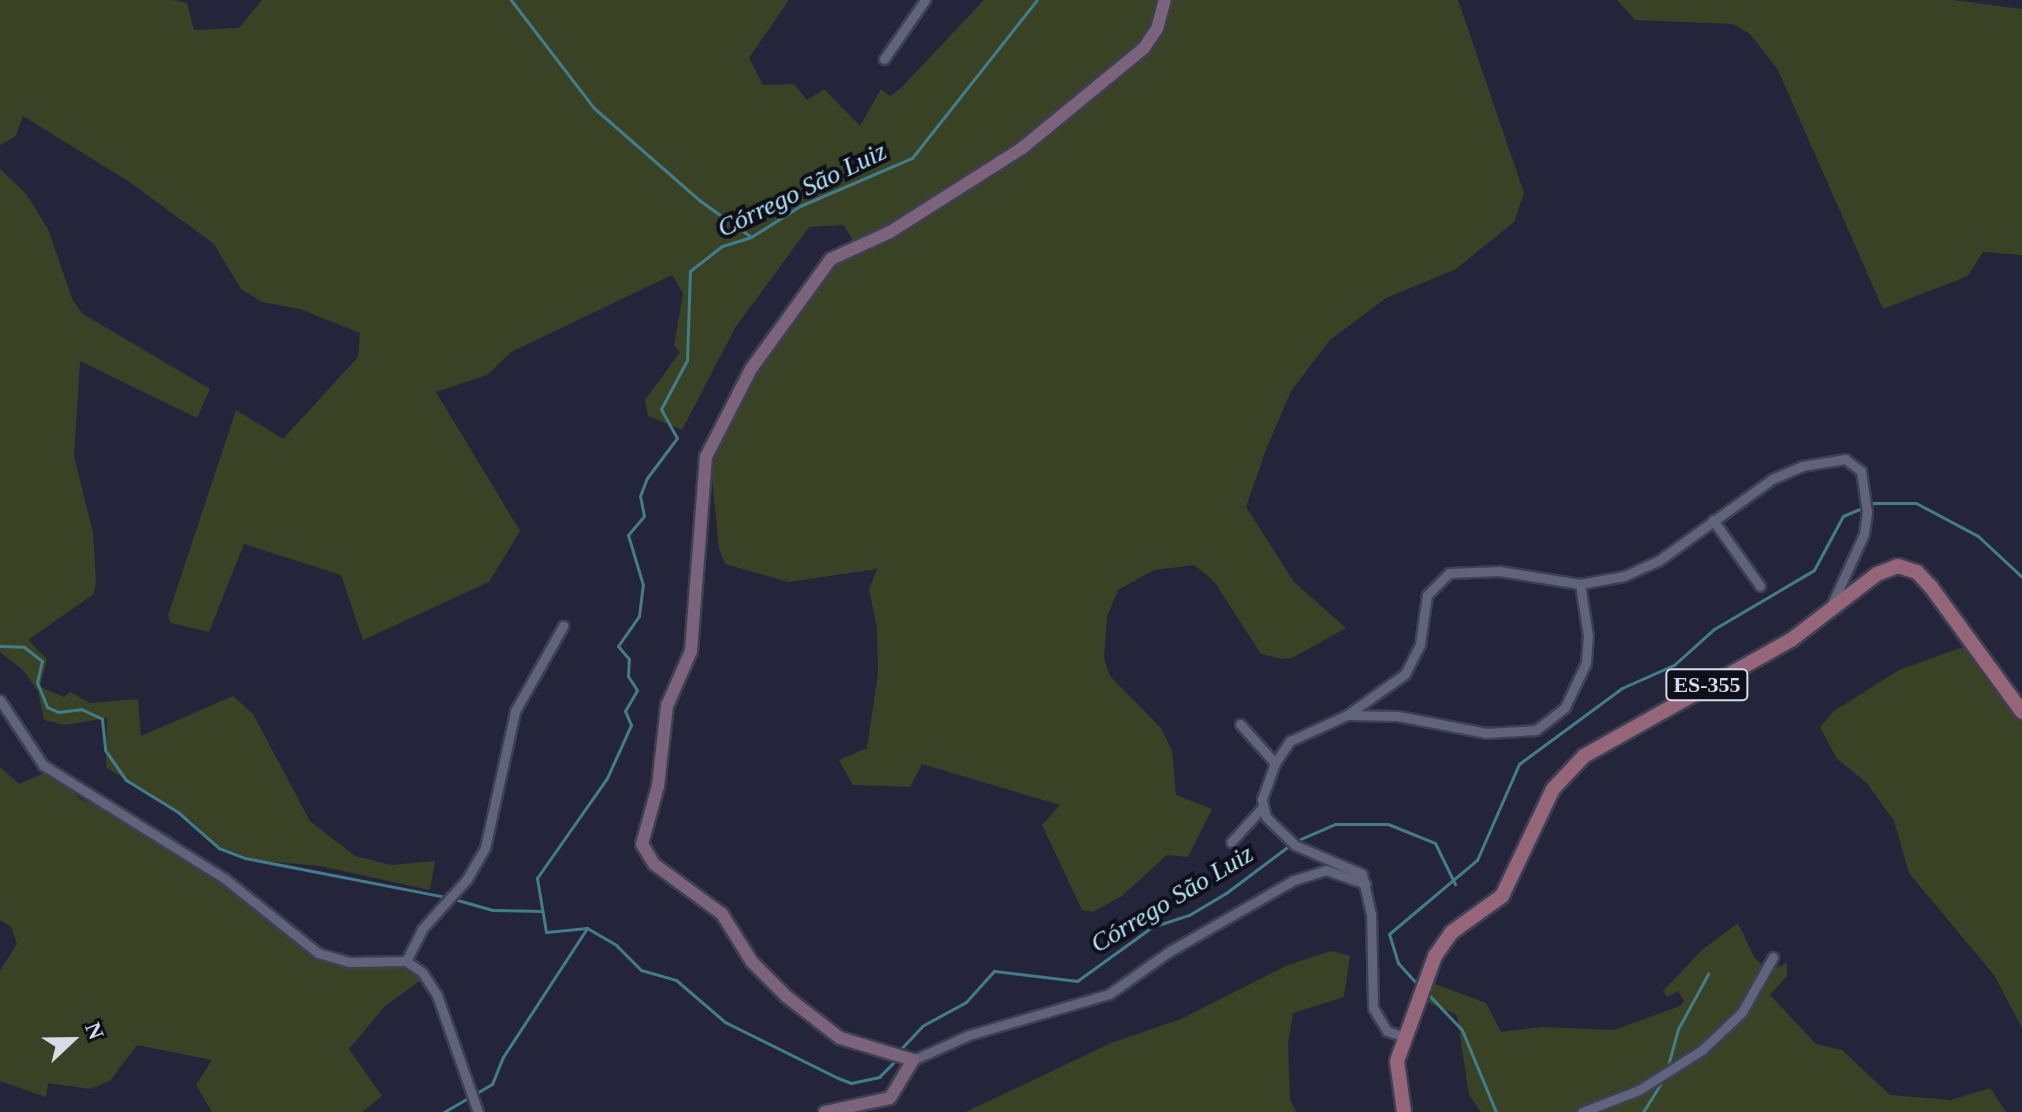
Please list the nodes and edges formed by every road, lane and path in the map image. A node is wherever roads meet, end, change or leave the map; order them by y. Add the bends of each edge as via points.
1 (925, 0) edge
2 (1165, 0) edge
3 (884, 59) dead end
4 (1713, 520) junction
5 (1580, 584) junction
6 (1760, 586) dead end
7 (1831, 606) junction
8 (563, 626) dead end
9 (0, 700) edge
10 (2022, 712) edge
11 (1347, 715) junction
12 (1240, 724) dead end
13 (1275, 763) junction
14 (1262, 808) junction
15 (1231, 842) dead end
16 (1366, 884) junction
17 (1773, 957) dead end
18 (406, 961) junction
19 (1402, 1036) junction
20 (913, 1060) junction
21 (478, 1112) edge
22 (825, 1112) edge
23 (1404, 1112) edge
24 (1582, 1112) edge

1 - 3 street
2 - 20 street via 1157,29 1144,48 1021,149 925,211 831,259 751,369 706,457 691,651 665,715 658,786 642,844 654,864 722,914 752,962 787,997 840,1038
4 - 5 street via 1641,569
4 - 6 street
4 - 7 street via 1772,479 1802,466 1845,459 1861,471 1866,485 1864,534
5 - 11 street via 1499,571 1449,573 1427,595 1420,644 1405,674
5 - 11 street via 1588,636 1586,663 1565,707 1536,730 1486,733 1398,716
7 - 10 main road, ES-355 via 1887,568 1906,566 1917,572
7 - 19 main road, ES-355 via 1791,640 1611,738 1570,768 1553,789 1502,896 1452,932 1425,978
8 - 18 street via 515,711 485,848 462,886 422,929
9 - 18 street via 43,765 224,878 318,953 350,962
11 - 13 street via 1290,741
12 - 13 street
13 - 14 street
14 - 15 street
14 - 16 street via 1295,845 1355,867
16 - 19 street via 1373,1008 1387,1031
16 - 20 street via 1337,871 1294,880 1170,951 1118,990 969,1035
17 - 24 street via 1742,1012 1702,1050 1639,1090
18 - 21 street via 431,982
19 - 23 main road, ES-355 via 1397,1061
20 - 22 street via 890,1098

